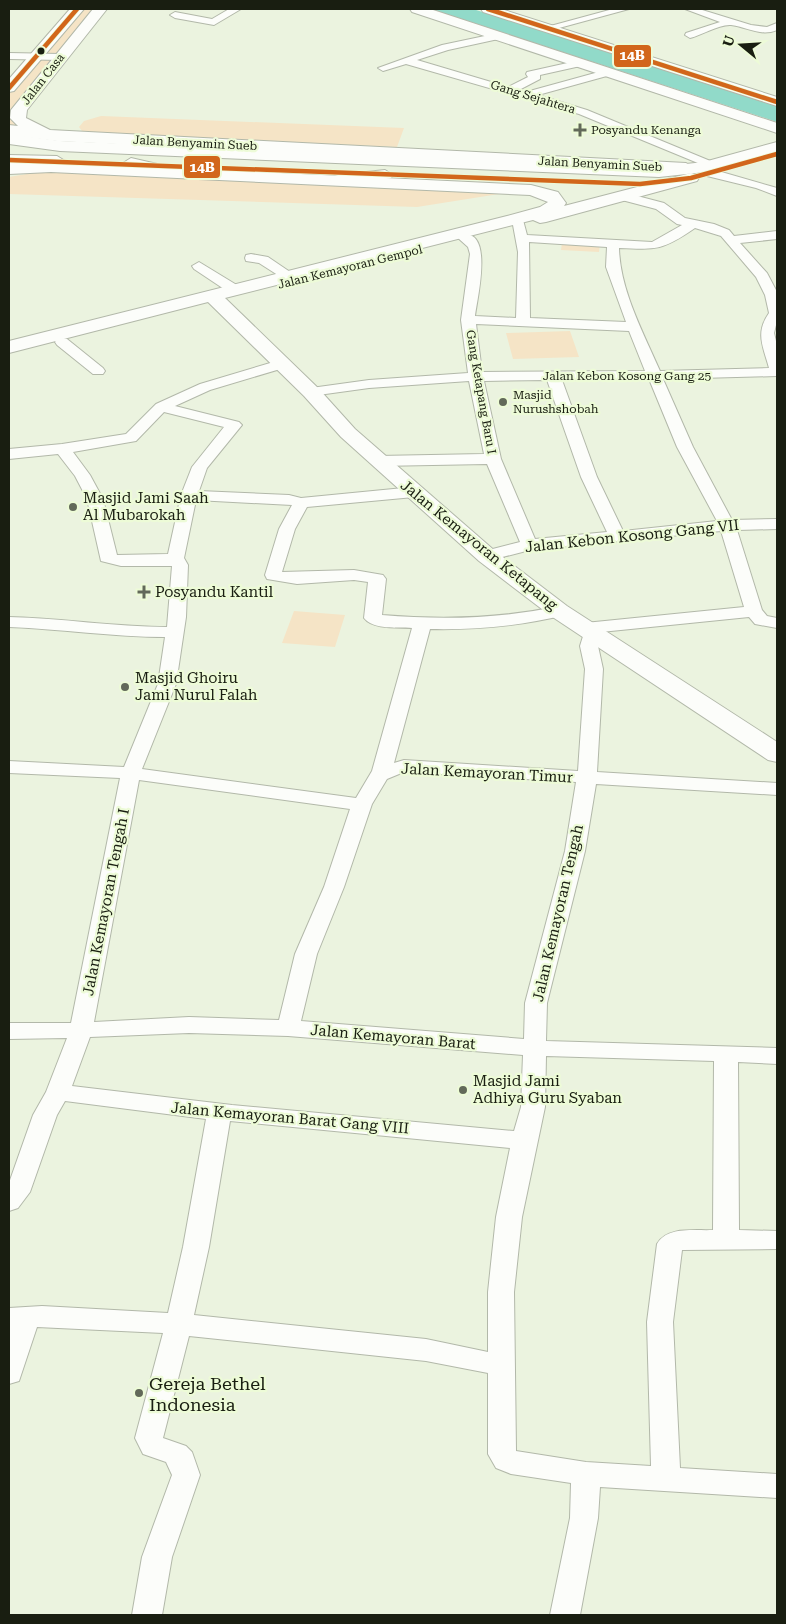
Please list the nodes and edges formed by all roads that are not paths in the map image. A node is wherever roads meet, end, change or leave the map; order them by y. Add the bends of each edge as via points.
1 (77, 9) edge
2 (100, 9) edge
3 (236, 9) edge
4 (417, 9) edge
5 (488, 9) edge
6 (624, 9) edge
7 (690, 9) edge
8 (175, 15) dead end
9 (733, 21) junction
10 (777, 26) edge
11 (548, 28) junction
12 (690, 35) dead end
13 (499, 36) junction
14 (9, 56) edge
15 (36, 56) junction
16 (60, 57) junction
17 (405, 60) junction
18 (581, 63) junction
19 (383, 68) dead end
20 (610, 72) junction
21 (9, 88) edge
22 (510, 90) junction
23 (530, 94) junction
24 (777, 102) edge
25 (777, 128) edge
26 (9, 130) edge
27 (57, 136) junction
28 (9, 139) edge
29 (138, 140) junction
30 (43, 145) junction
31 (777, 147) edge
32 (216, 152) junction
33 (393, 153) junction
34 (777, 154) edge
35 (478, 157) junction
36 (368, 159) junction
37 (131, 163) junction
38 (449, 163) junction
39 (14, 166) edge
40 (710, 168) junction
41 (173, 172) junction
42 (522, 173) junction
43 (385, 175) junction
44 (588, 177) junction
45 (691, 178) junction
46 (338, 180) junction
47 (777, 192) edge
48 (622, 196) junction
49 (692, 224) junction
50 (518, 227) junction
51 (777, 235) edge
52 (464, 238) junction
53 (732, 240) junction
54 (614, 244) junction
55 (252, 258) dead end
56 (199, 266) dead end
57 (289, 276) junction
58 (221, 296) junction
59 (775, 318) edge
60 (468, 320) junction
61 (523, 322) junction
62 (634, 327) junction
63 (62, 342) junction
64 (9, 347) edge
65 (9, 356) edge
66 (282, 364) junction
67 (98, 371) dead end
68 (777, 371) edge
69 (553, 376) junction
70 (656, 376) junction
71 (476, 379) junction
72 (311, 392) junction
73 (161, 407) junction
74 (62, 449) junction
75 (9, 454) edge
76 (493, 459) junction
77 (378, 461) junction
78 (414, 492) junction
79 (189, 496) junction
80 (301, 503) junction
81 (777, 524) edge
82 (727, 525) junction
83 (617, 536) junction
84 (529, 545) junction
85 (487, 556) junction
86 (175, 559) junction
87 (754, 611) junction
88 (560, 612) junction
89 (9, 622) edge
90 (777, 624) edge
91 (422, 625) junction
92 (589, 631) junction
93 (174, 632) junction
94 (777, 754) edge
95 (9, 767) edge
96 (382, 771) junction
97 (131, 774) junction
98 (587, 778) junction
99 (777, 790) edge
100 (362, 804) junction
101 (288, 1028) junction
102 (81, 1030) junction
103 (9, 1031) edge
104 (535, 1048) junction
105 (726, 1053) junction
106 (777, 1056) edge
107 (58, 1092) junction
108 (219, 1113) junction
109 (524, 1141) junction
110 (9, 1202) edge
111 (726, 1239) junction
112 (777, 1240) edge
113 (18, 1318) edge
114 (180, 1324) junction
115 (500, 1365) junction
116 (9, 1373) edge
117 (586, 1474) junction
118 (666, 1477) junction
119 (777, 1486) edge
120 (147, 1615) edge
121 (565, 1615) edge

1 - 15 main road, Jalan Casa
2 - 16 main road, Jalan Casa
3 - 8 street via 214,22
4 - 13 main road
5 - 11 main road
6 - 11 street
7 - 9 street
9 - 10 street via 762,30
9 - 12 street
11 - 24 main road
13 - 17 street
13 - 18 main road
14 - 15 street
15 - 16 street
15 - 21 main road, Jalan Casa
16 - 27 main road, Jalan Casa via 18,110 18,118 25,125
17 - 19 street
17 - 22 street, Gang Sejahtera
18 - 20 main road
18 - 22 street via 531,74 536,78 533,81
20 - 23 street
20 - 25 main road
22 - 23 street, Gang Sejahtera
23 - 40 street, Gang Sejahtera via 609,121
26 - 27 main road, Jalan Benyamin Sueb
27 - 29 main road, Jalan Benyamin Sueb
28 - 30 main road, Jalan Benyamin Sueb
29 - 32 main road
29 - 33 main road, Jalan Benyamin Sueb
30 - 32 main road, Jalan Benyamin Sueb
30 - 39 main road via 15,152 19,158
31 - 40 main road
32 - 36 main road, Jalan Benyamin Sueb
33 - 35 main road, Jalan Benyamin Sueb
33 - 36 main road
34 - 40 main road
35 - 38 main road
35 - 40 main road, Jalan Benyamin Sueb
36 - 38 main road, Jalan Benyamin Sueb
37 - 39 main road, Jalan Benyamin Sueb
37 - 41 main road
37 - 43 main road, Jalan Benyamin Sueb
38 - 42 main road, Jalan Benyamin Sueb
39 - 41 main road
40 - 44 main road, Jalan Benyamin Sueb
40 - 45 main road
40 - 47 street, Gang Sejahtera
41 - 46 main road
42 - 43 main road, Jalan Benyamin Sueb
42 - 44 main road, Jalan Benyamin Sueb
43 - 46 main road
44 - 45 main road, Jalan Benyamin Sueb via 649,184
45 - 48 main road, Jalan Kemayoran Gempol
46 - 50 main road, Jalan Kemayoran Gempol via 531,190 552,196 558,203
48 - 49 street via 660,206 671,216
48 - 50 main road, Jalan Kemayoran Gempol
49 - 53 street via 725,233
49 - 54 street via 654,246
50 - 52 main road, Jalan Kemayoran Gempol
50 - 54 street
50 - 57 main road, Jalan Kemayoran Gempol
50 - 61 street via 524,252
51 - 53 street
52 - 58 main road, Jalan Kemayoran Gempol
52 - 60 street, Gang Ketapang Baru I via 474,245 476,254
53 - 59 street via 762,276 772,295
54 - 62 street via 613,267
55 - 57 street via 263,260
56 - 58 street
57 - 58 main road, Jalan Kemayoran Gempol
58 - 63 main road, Jalan Kemayoran Gempol
58 - 64 main road, Jalan Kemayoran Gempol
58 - 66 main road, Jalan Kemayoran Ketapang
59 - 68 street via 768,324 767,333
60 - 61 street
60 - 71 street, Gang Ketapang Baru I
61 - 62 street
62 - 70 street
63 - 65 main road, Jalan Kemayoran Gempol
63 - 67 street
66 - 72 main road, Jalan Kemayoran Ketapang
66 - 73 street via 205,387
68 - 70 street, Jalan Kebon Kosong Gang 25
69 - 70 street, Jalan Kebon Kosong Gang 25
69 - 71 street, Jalan Kebon Kosong Gang 25
69 - 83 street via 589,477
70 - 82 street via 685,447
71 - 72 street, Jalan Kebon Kosong Gang 25 via 357,384
71 - 76 street, Gang Ketapang Baru I
72 - 77 main road, Jalan Kemayoran Ketapang
73 - 74 street via 131,438
73 - 79 street via 234,425 200,467
74 - 75 street
74 - 86 street via 91,487 106,533 107,557 122,561
76 - 77 street
76 - 84 street, Gang Ketapang Baru I
77 - 78 main road, Jalan Kemayoran Ketapang
78 - 80 street
78 - 85 main road, Jalan Kemayoran Ketapang
79 - 80 street
79 - 86 street
80 - 91 street via 287,529 273,575 320,578 368,575 376,579 373,618
81 - 82 street, Jalan Kebon Kosong Gang VII
82 - 83 street, Jalan Kebon Kosong Gang VII
82 - 87 street
83 - 84 street, Jalan Kebon Kosong Gang VII
84 - 85 street, Jalan Kebon Kosong Gang VII
85 - 88 main road, Jalan Kemayoran Ketapang
86 - 93 street, Jalan Kemayoran Tengah I via 180,565
87 - 90 street via 761,620
87 - 92 street
88 - 91 street via 477,624
88 - 92 main road, Jalan Kemayoran Ketapang
89 - 93 street via 65,624 131,632
91 - 96 street
92 - 94 main road, Jalan Kemayoran Ketapang
92 - 98 street, Jalan Kemayoran Tengah via 588,646 594,669
93 - 97 street, Jalan Kemayoran Tengah I via 167,684
95 - 97 street
96 - 98 street, Jalan Kemayoran Timur via 404,766
96 - 100 street, Jalan Kemayoran Timur
97 - 100 street
97 - 102 street, Jalan Kemayoran Tengah I
98 - 99 street, Jalan Kemayoran Timur
98 - 104 street, Jalan Kemayoran Tengah via 575,851 536,1003
100 - 101 street, Jalan Kemayoran Timur via 334,887 306,954
101 - 102 street, Jalan Kemayoran Barat via 189,1025
101 - 104 street, Jalan Kemayoran Barat
102 - 103 street, Jalan Kemayoran Barat
102 - 107 street, Jalan Kemayoran Tengah I
104 - 105 street, Jalan Kemayoran Barat
104 - 109 street, Jalan Kemayoran Tengah via 533,1107
105 - 106 street, Jalan Kemayoran Barat
105 - 111 street
107 - 108 street, Jalan Kemayoran Barat Gang VIII
107 - 110 street, Jalan Kemayoran Tengah I via 44,1115 18,1192
108 - 109 street, Jalan Kemayoran Barat Gang VIII
108 - 114 street
109 - 115 street, Jalan Kemayoran Tengah via 509,1217 501,1292
111 - 112 street
111 - 118 street via 675,1241 670,1244 660,1322
113 - 114 street
113 - 116 street
114 - 115 street via 426,1350
114 - 120 street via 149,1438 153,1446 176,1454 182,1460 186,1474 157,1558
115 - 117 street, Jalan Kemayoran Tengah via 502,1454 506,1460
117 - 118 street
117 - 121 street via 584,1518
118 - 119 street

